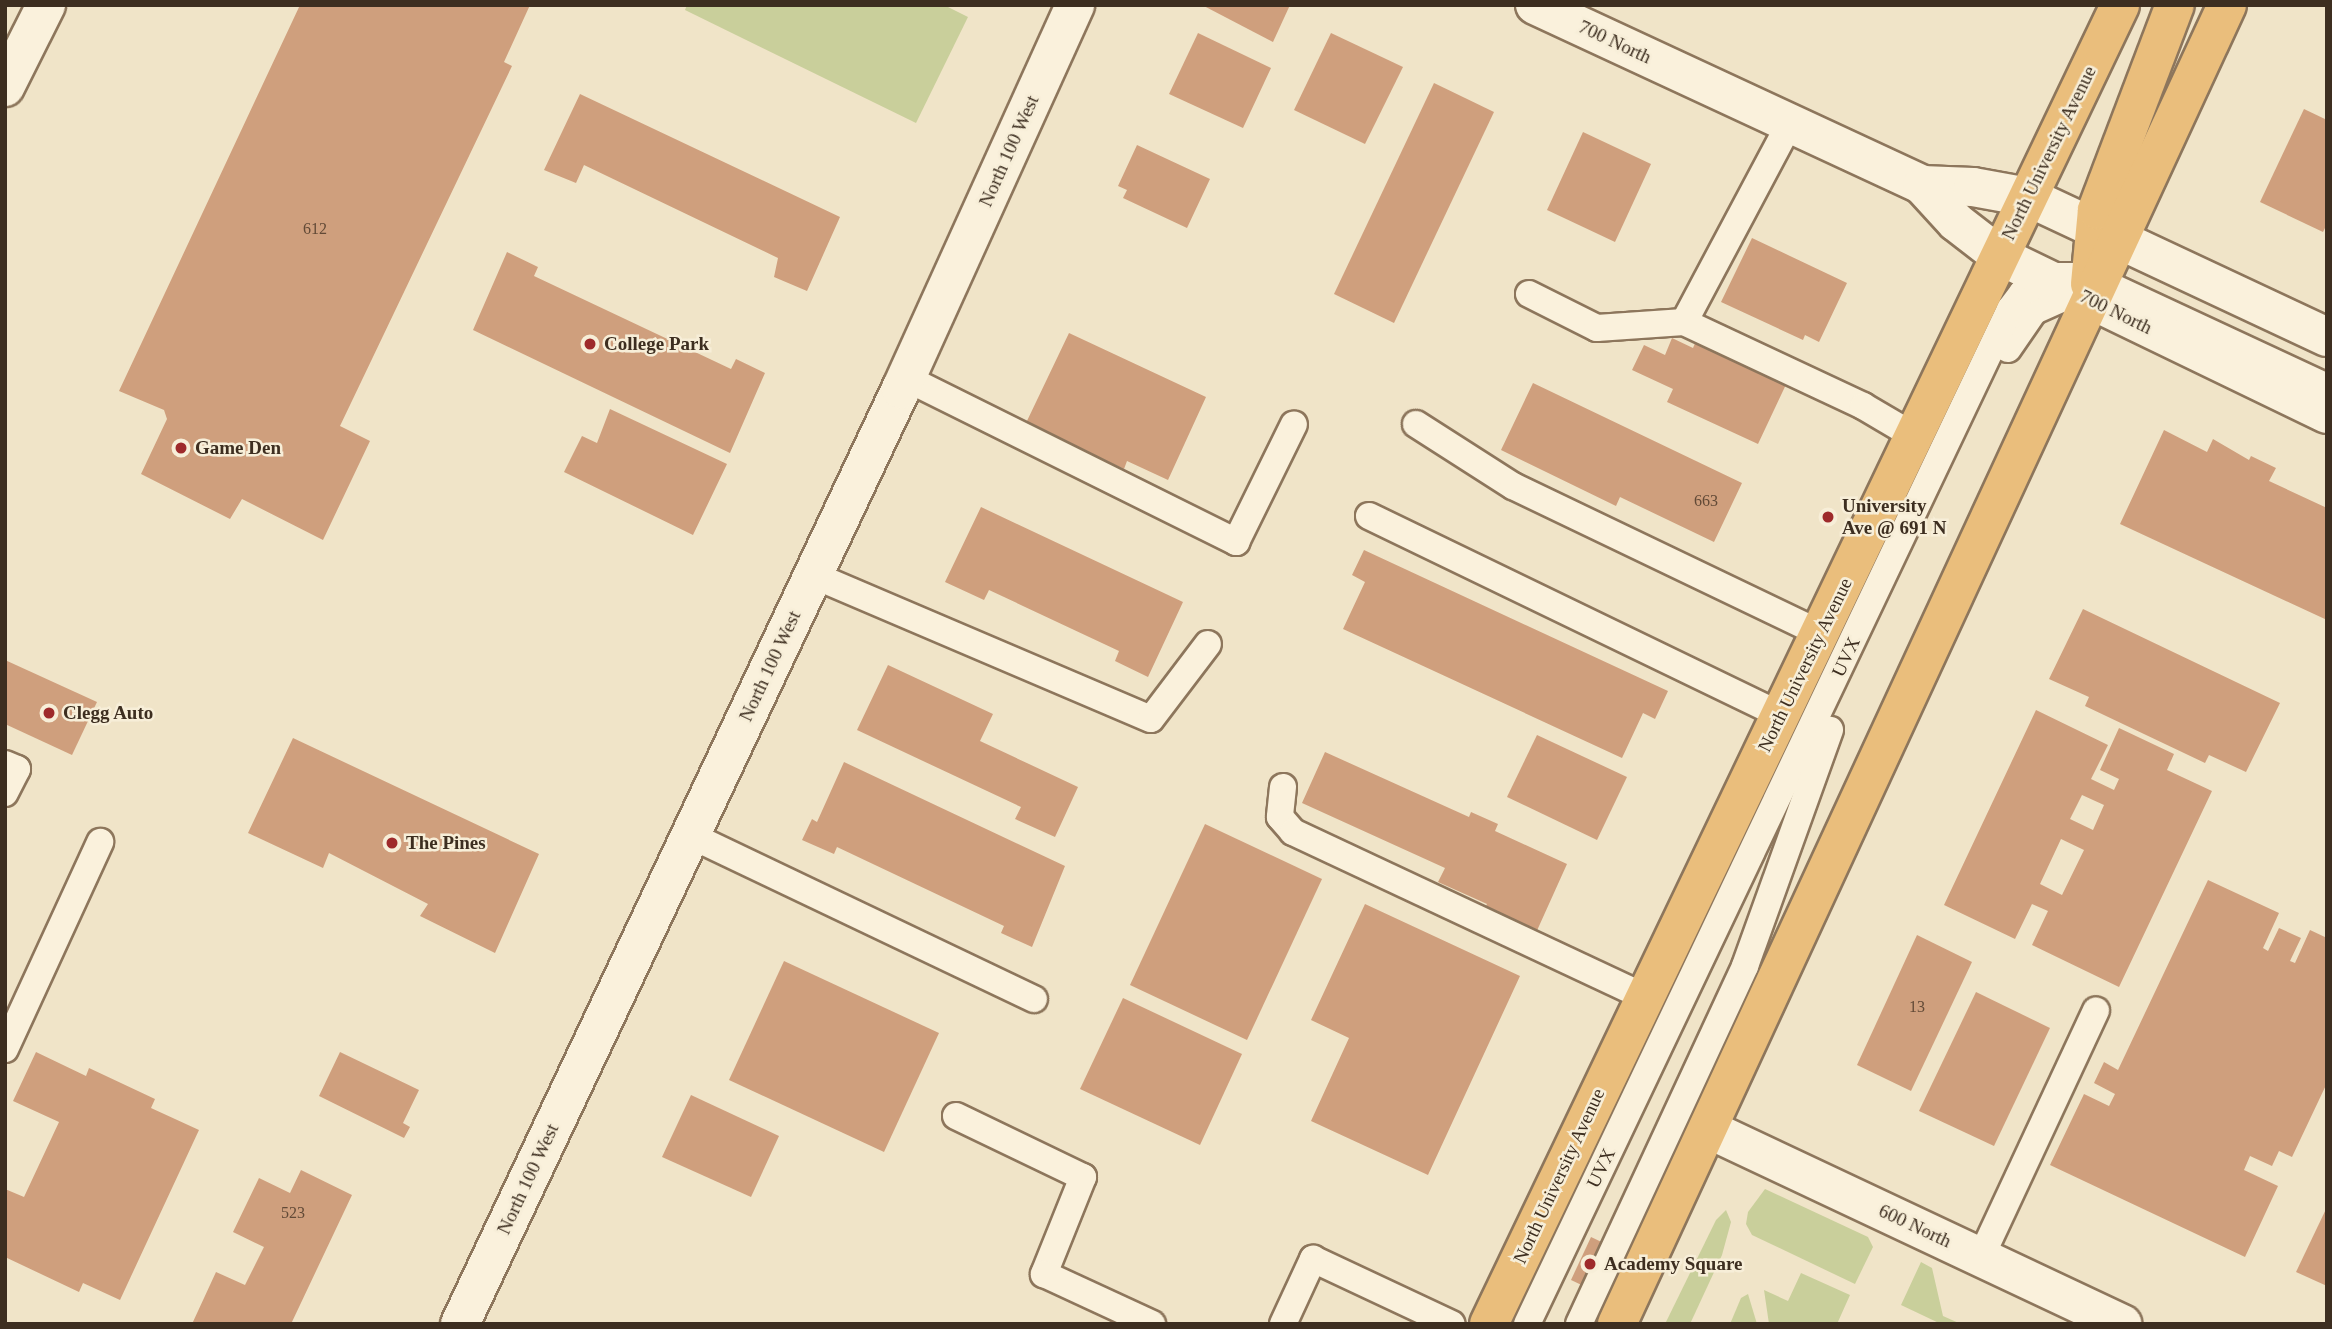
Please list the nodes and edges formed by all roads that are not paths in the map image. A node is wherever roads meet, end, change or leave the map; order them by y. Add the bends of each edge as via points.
1 (46, 5) edge
2 (1075, 5) edge
3 (1535, 5) edge
4 (2120, 5) edge
5 (2175, 5) edge
6 (2227, 5) edge
7 (5, 87) edge
8 (1790, 123) junction
9 (1923, 185) junction
10 (2028, 197) junction
11 (2106, 234) junction
12 (2000, 256) junction
13 (2047, 279) junction
14 (2094, 285) junction
15 (1528, 294) dead end
16 (1684, 322) junction
17 (2327, 337) edge
18 (906, 378) junction
19 (2327, 387) edge
20 (2327, 414) edge
21 (1294, 424) dead end
22 (1416, 424) dead end
23 (1914, 436) junction
24 (1369, 516) dead end
25 (813, 575) junction
26 (1819, 633) junction
27 (1208, 644) dead end
28 (1781, 715) junction
29 (5, 764) edge
30 (1283, 787) dead end
31 (5, 793) edge
32 (691, 835) junction
33 (100, 842) dead end
34 (1643, 996) junction
35 (1034, 999) dead end
36 (2096, 1010) dead end
37 (5, 1049) edge
38 (957, 1116) dead end
39 (1708, 1129) junction
40 (1981, 1257) junction
41 (460, 1324) edge
42 (1152, 1324) edge
43 (1283, 1324) edge
44 (1452, 1324) edge
45 (1489, 1324) edge
46 (1527, 1324) edge
47 (1579, 1324) edge
48 (1618, 1324) edge
49 (2123, 1324) edge

1 - 7 street
2 - 18 street, North 100 West
3 - 8 street, 700 North
4 - 10 highway, North University Avenue
5 - 11 highway via 2109,175
6 - 11 highway
8 - 9 street, 700 North
8 - 16 lane
9 - 10 street, 700 North via 1973,187
9 - 12 street, 700 North via 1956,222
10 - 11 street, 700 North
10 - 12 highway, North University Avenue
11 - 14 highway
11 - 17 street, 700 North
12 - 13 street, 700 North
12 - 23 highway, North University Avenue
13 - 14 street, 700 North
13 - 46 lane, UVX via 2022,293 2010,309
14 - 19 lane
14 - 20 street, 700 North
14 - 39 highway
14 - 47 lane, UVX via 2034,311 2016,333 1838,710 1745,966
15 - 16 lane via 1597,328
16 - 23 lane via 1863,405
18 - 21 lane via 1236,542
18 - 25 street, North 100 West
22 - 26 lane via 1513,486
23 - 26 highway, North University Avenue
24 - 28 lane
25 - 27 lane via 1151,719
25 - 32 street, North 100 West
26 - 28 highway, North University Avenue
28 - 34 highway, North University Avenue
29 - 31 lane via 16,769
30 - 34 lane via 1280,817 1293,832
32 - 35 lane
32 - 41 street, North 100 West
33 - 37 lane
34 - 45 highway, North University Avenue
36 - 40 lane
38 - 42 lane via 1083,1177 1044,1273
39 - 40 street, 600 North
39 - 48 highway
40 - 49 street, 600 North
43 - 44 lane via 1313,1259

